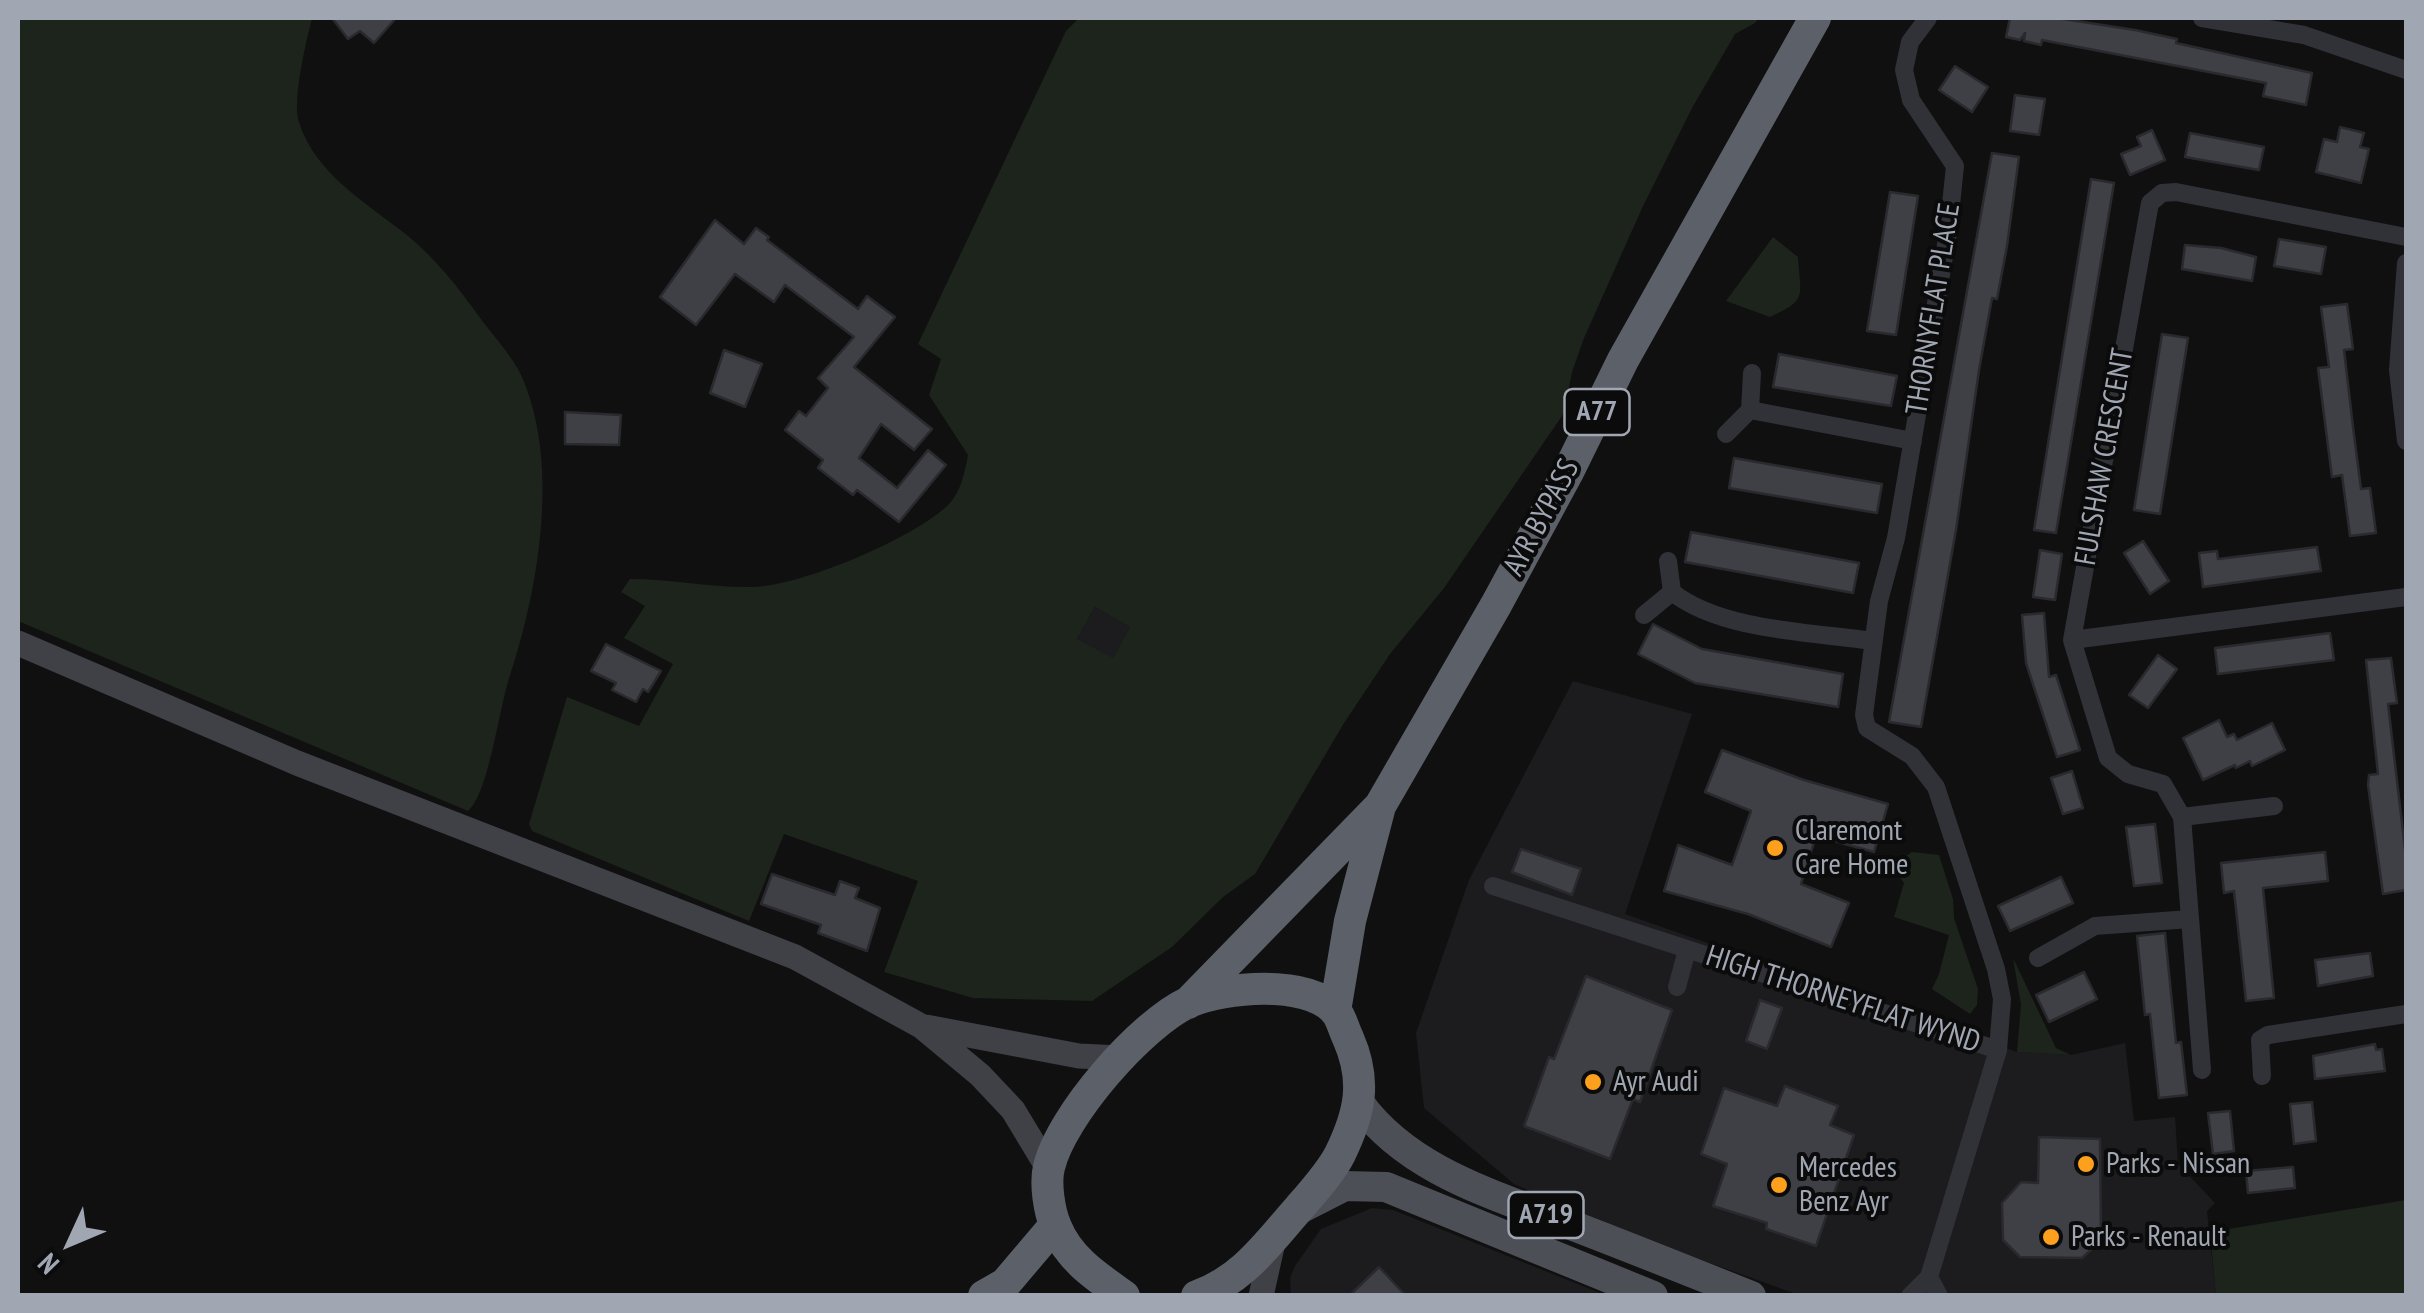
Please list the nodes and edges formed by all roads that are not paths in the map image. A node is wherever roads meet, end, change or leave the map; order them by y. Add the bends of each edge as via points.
1 (1816, 18) edge
2 (1928, 18) edge
3 (2202, 18) edge
4 (2246, 22) edge
5 (2406, 70) edge
6 (2406, 237) edge
7 (2406, 263) edge
8 (1752, 372) dead end
9 (1750, 410) junction
10 (1726, 434) dead end
11 (1913, 440) junction
12 (2406, 441) edge
13 (1668, 561) dead end
14 (1672, 592) junction
15 (2406, 596) edge
16 (1644, 615) dead end
17 (2072, 640) junction
18 (1873, 642) junction
19 (18, 643) edge
20 (1868, 728) joint
21 (1380, 806) junction
22 (2274, 806) dead end
23 (2182, 818) junction
24 (1493, 886) dead end
25 (2190, 919) junction
26 (1687, 950) junction
27 (2038, 958) dead end
28 (1677, 987) dead end
29 (1188, 1003) junction
30 (1335, 1010) junction
31 (2406, 1014) edge
32 (921, 1026) junction
33 (1998, 1050) junction
34 (1121, 1058) junction
35 (2202, 1070) dead end
36 (2262, 1076) dead end
37 (1360, 1104) junction
38 (1048, 1168) junction
39 (1296, 1210) junction
40 (1055, 1225) junction
41 (1272, 1242) junction
42 (1930, 1276) junction
43 (984, 1296) edge
44 (1124, 1296) edge
45 (1197, 1296) edge
46 (1261, 1296) edge
47 (1654, 1296) edge
48 (1751, 1296) edge
49 (1910, 1296) edge
50 (1940, 1296) edge

1 - 21 highway, AYR BYPASS / A77
2 - 11 street, THORNYFLAT PLACE via 1910,42 1904,70 1911,100 1956,166
3 - 4 street
4 - 5 street
6 - 17 street, FULSHAW CRESCENT via 2176,192 2162,192 2150,203
7 - 12 street via 2398,370
8 - 9 street
9 - 10 street
9 - 11 street, THORNYFLAT PLACE
11 - 18 street, THORNYFLAT PLACE
13 - 14 street
14 - 16 street
14 - 18 street via 1715,617
15 - 17 street
17 - 23 street via 2108,758 2128,774 2163,784
18 - 20 street, THORNYFLAT PLACE
19 - 32 main road via 296,763 794,957
20 - 33 street, HIGH THORNEYFLAT WYND via 1912,756 1936,787 1996,968 2002,999
21 - 29 highway, AYR BYPASS / A77
21 - 30 highway, AYR BYPASS / A77
22 - 23 street
23 - 25 street
24 - 26 street, HIGH THORNEYFLAT WYND
25 - 27 street via 2095,926
25 - 35 street
26 - 28 street, HIGH THORNEYFLAT WYND
26 - 33 street, HIGH THORNEYFLAT WYND
29 - 30 highway, A77 via 1275,988 1306,994
29 - 34 highway, A77
30 - 37 highway via 1356,1057
31 - 36 street via 2268,1035 2260,1040
32 - 34 main road
32 - 38 main road via 1013,1110
33 - 42 street, HIGH THORNEYFLAT WYND
34 - 38 highway, A77 via 1071,1115
37 - 39 highway via 1338,1158
37 - 48 main road, A719 via 1395,1143 1447,1175
38 - 40 highway
39 - 41 highway
39 - 47 main road, A719 via 1345,1186 1386,1187
40 - 43 highway via 1005,1284
40 - 44 highway via 1076,1259
41 - 45 highway via 1242,1270
41 - 46 main road
42 - 49 street, HIGH THORNEYFLAT WYND
42 - 50 street

